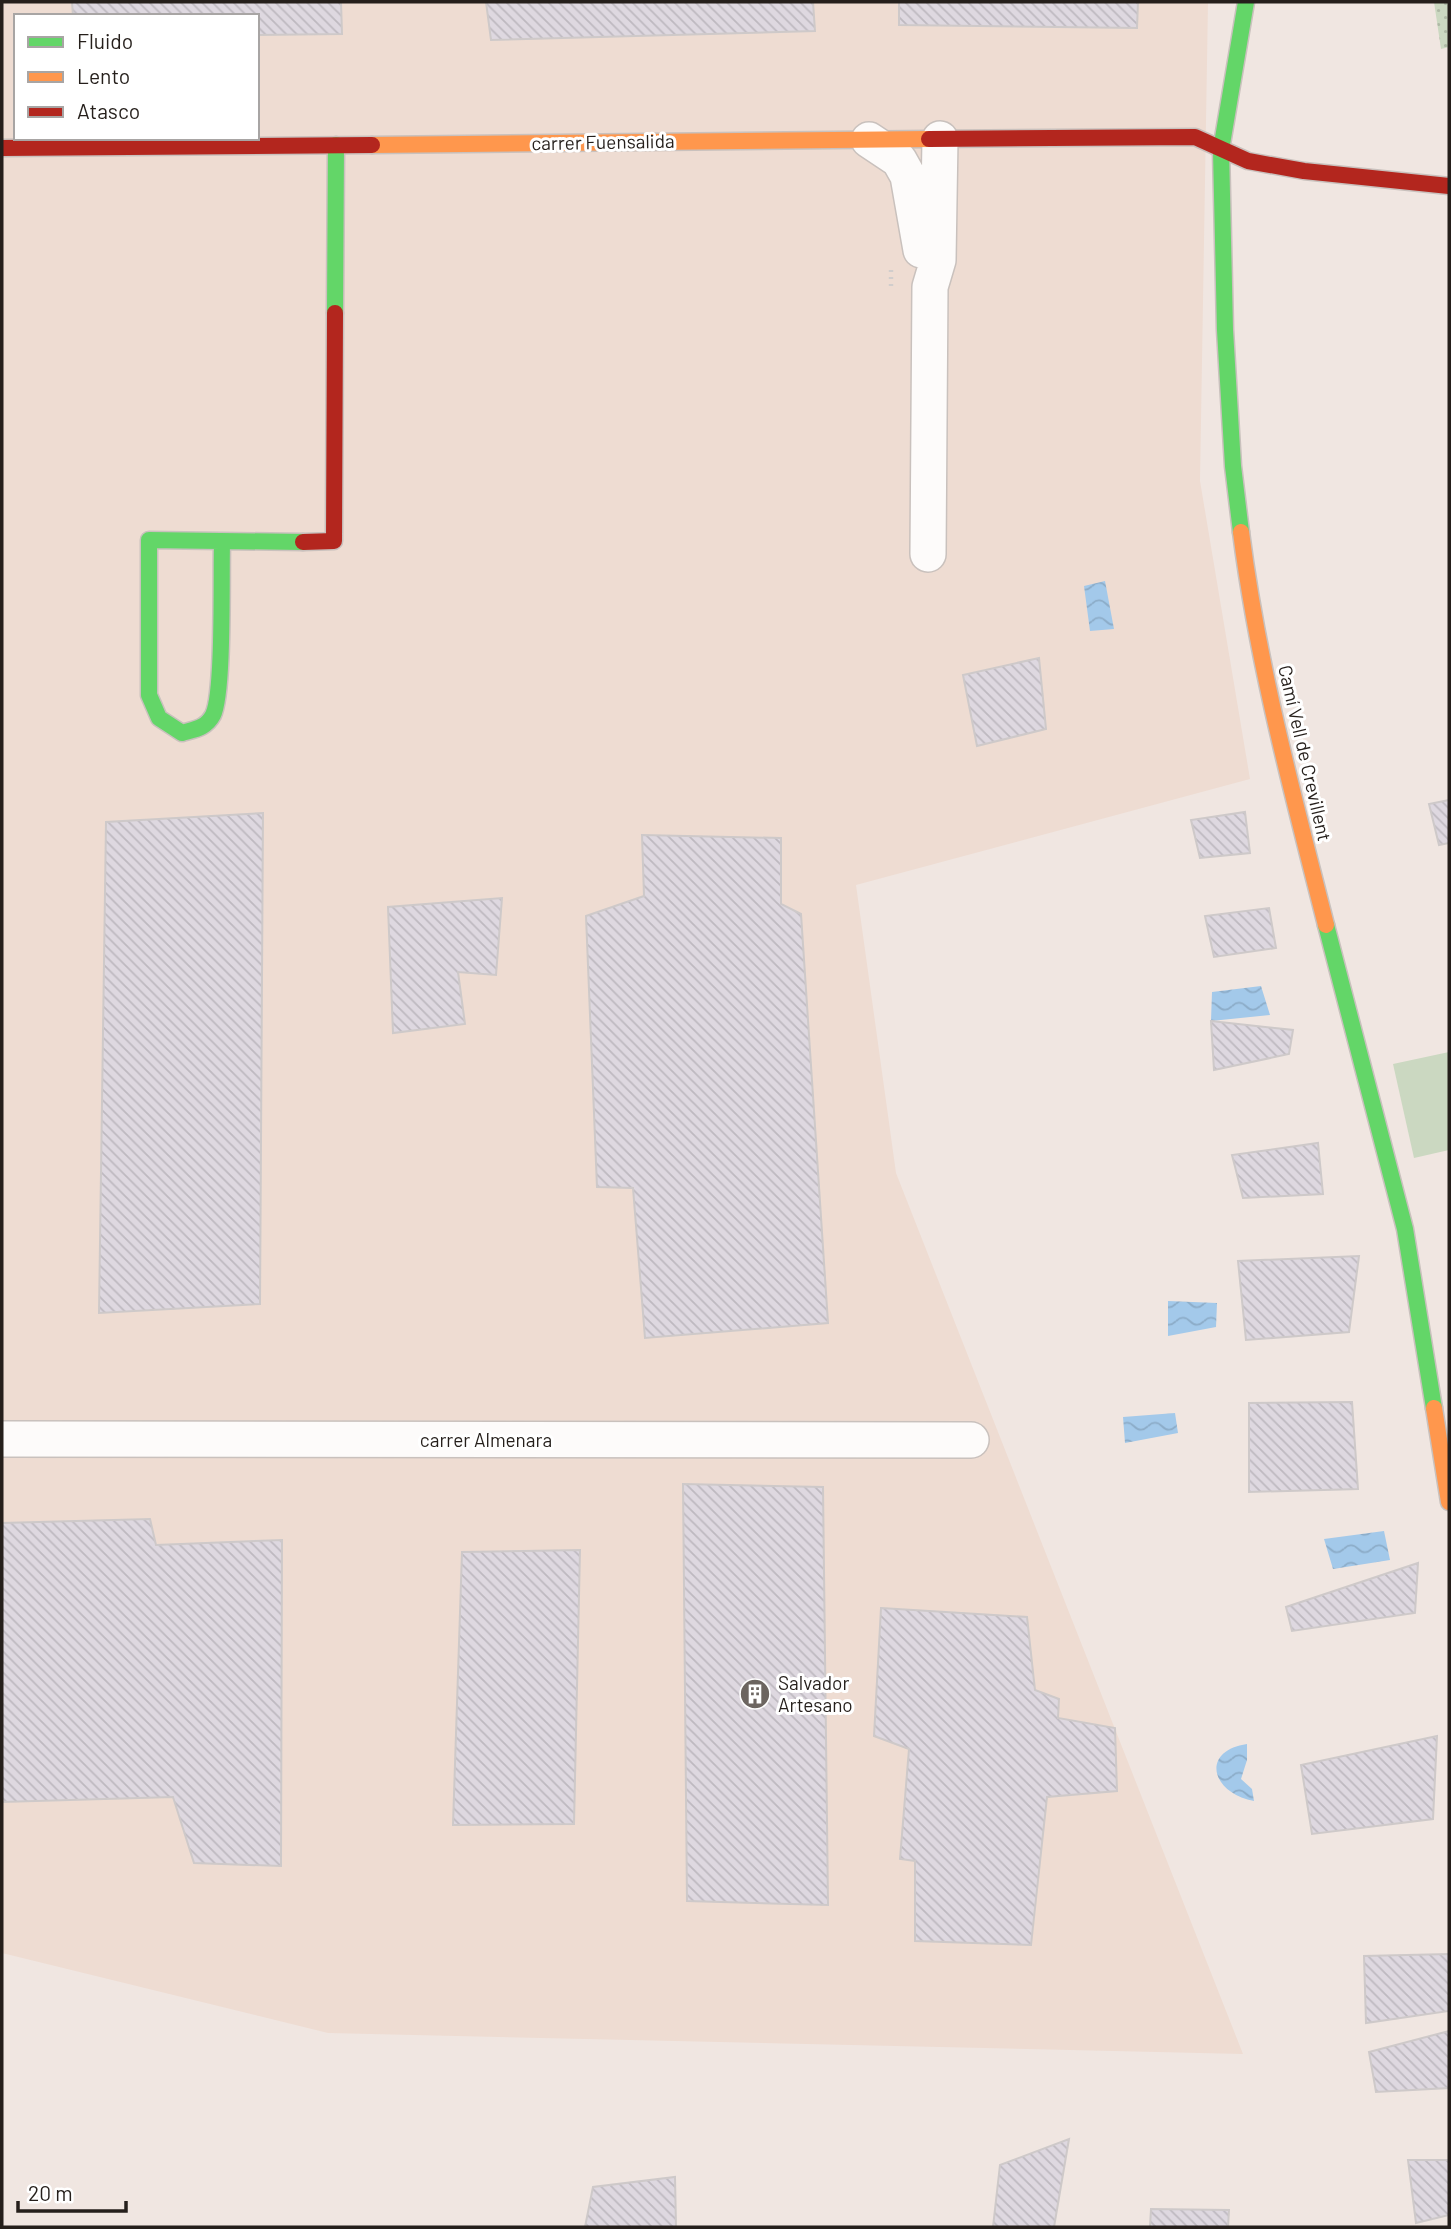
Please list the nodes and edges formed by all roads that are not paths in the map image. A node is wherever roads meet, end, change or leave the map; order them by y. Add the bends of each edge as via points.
1 (1246, 2) edge
2 (940, 139) junction
3 (869, 140) junction
4 (336, 145) junction
5 (2, 148) edge
6 (1221, 150) junction
7 (1449, 186) edge
8 (930, 287) junction
9 (222, 543) junction
10 (928, 554) dead end
11 (2, 1439) edge
12 (971, 1440) dead end
13 (1449, 1502) edge

1 - 6 street, Camí Vell de Crevillent
2 - 3 street, carrer Fuensalida
2 - 6 street, carrer Fuensalida via 1195,137
2 - 8 street via 938,260
3 - 4 street, carrer Fuensalida
3 - 8 street via 899,160 908,177 922,272
4 - 5 street, carrer Fuensalida
4 - 9 street via 334,541
6 - 7 street, carrer Fuensalida via 1248,161 1304,171
6 - 13 street, Camí Vell de Crevillent via 1233,466 1252,616 1287,774 1405,1228
8 - 10 street
9 - 9 street via 214,713 204,727 182,733 159,718 149,695 149,540
11 - 12 street, carrer Almenara

